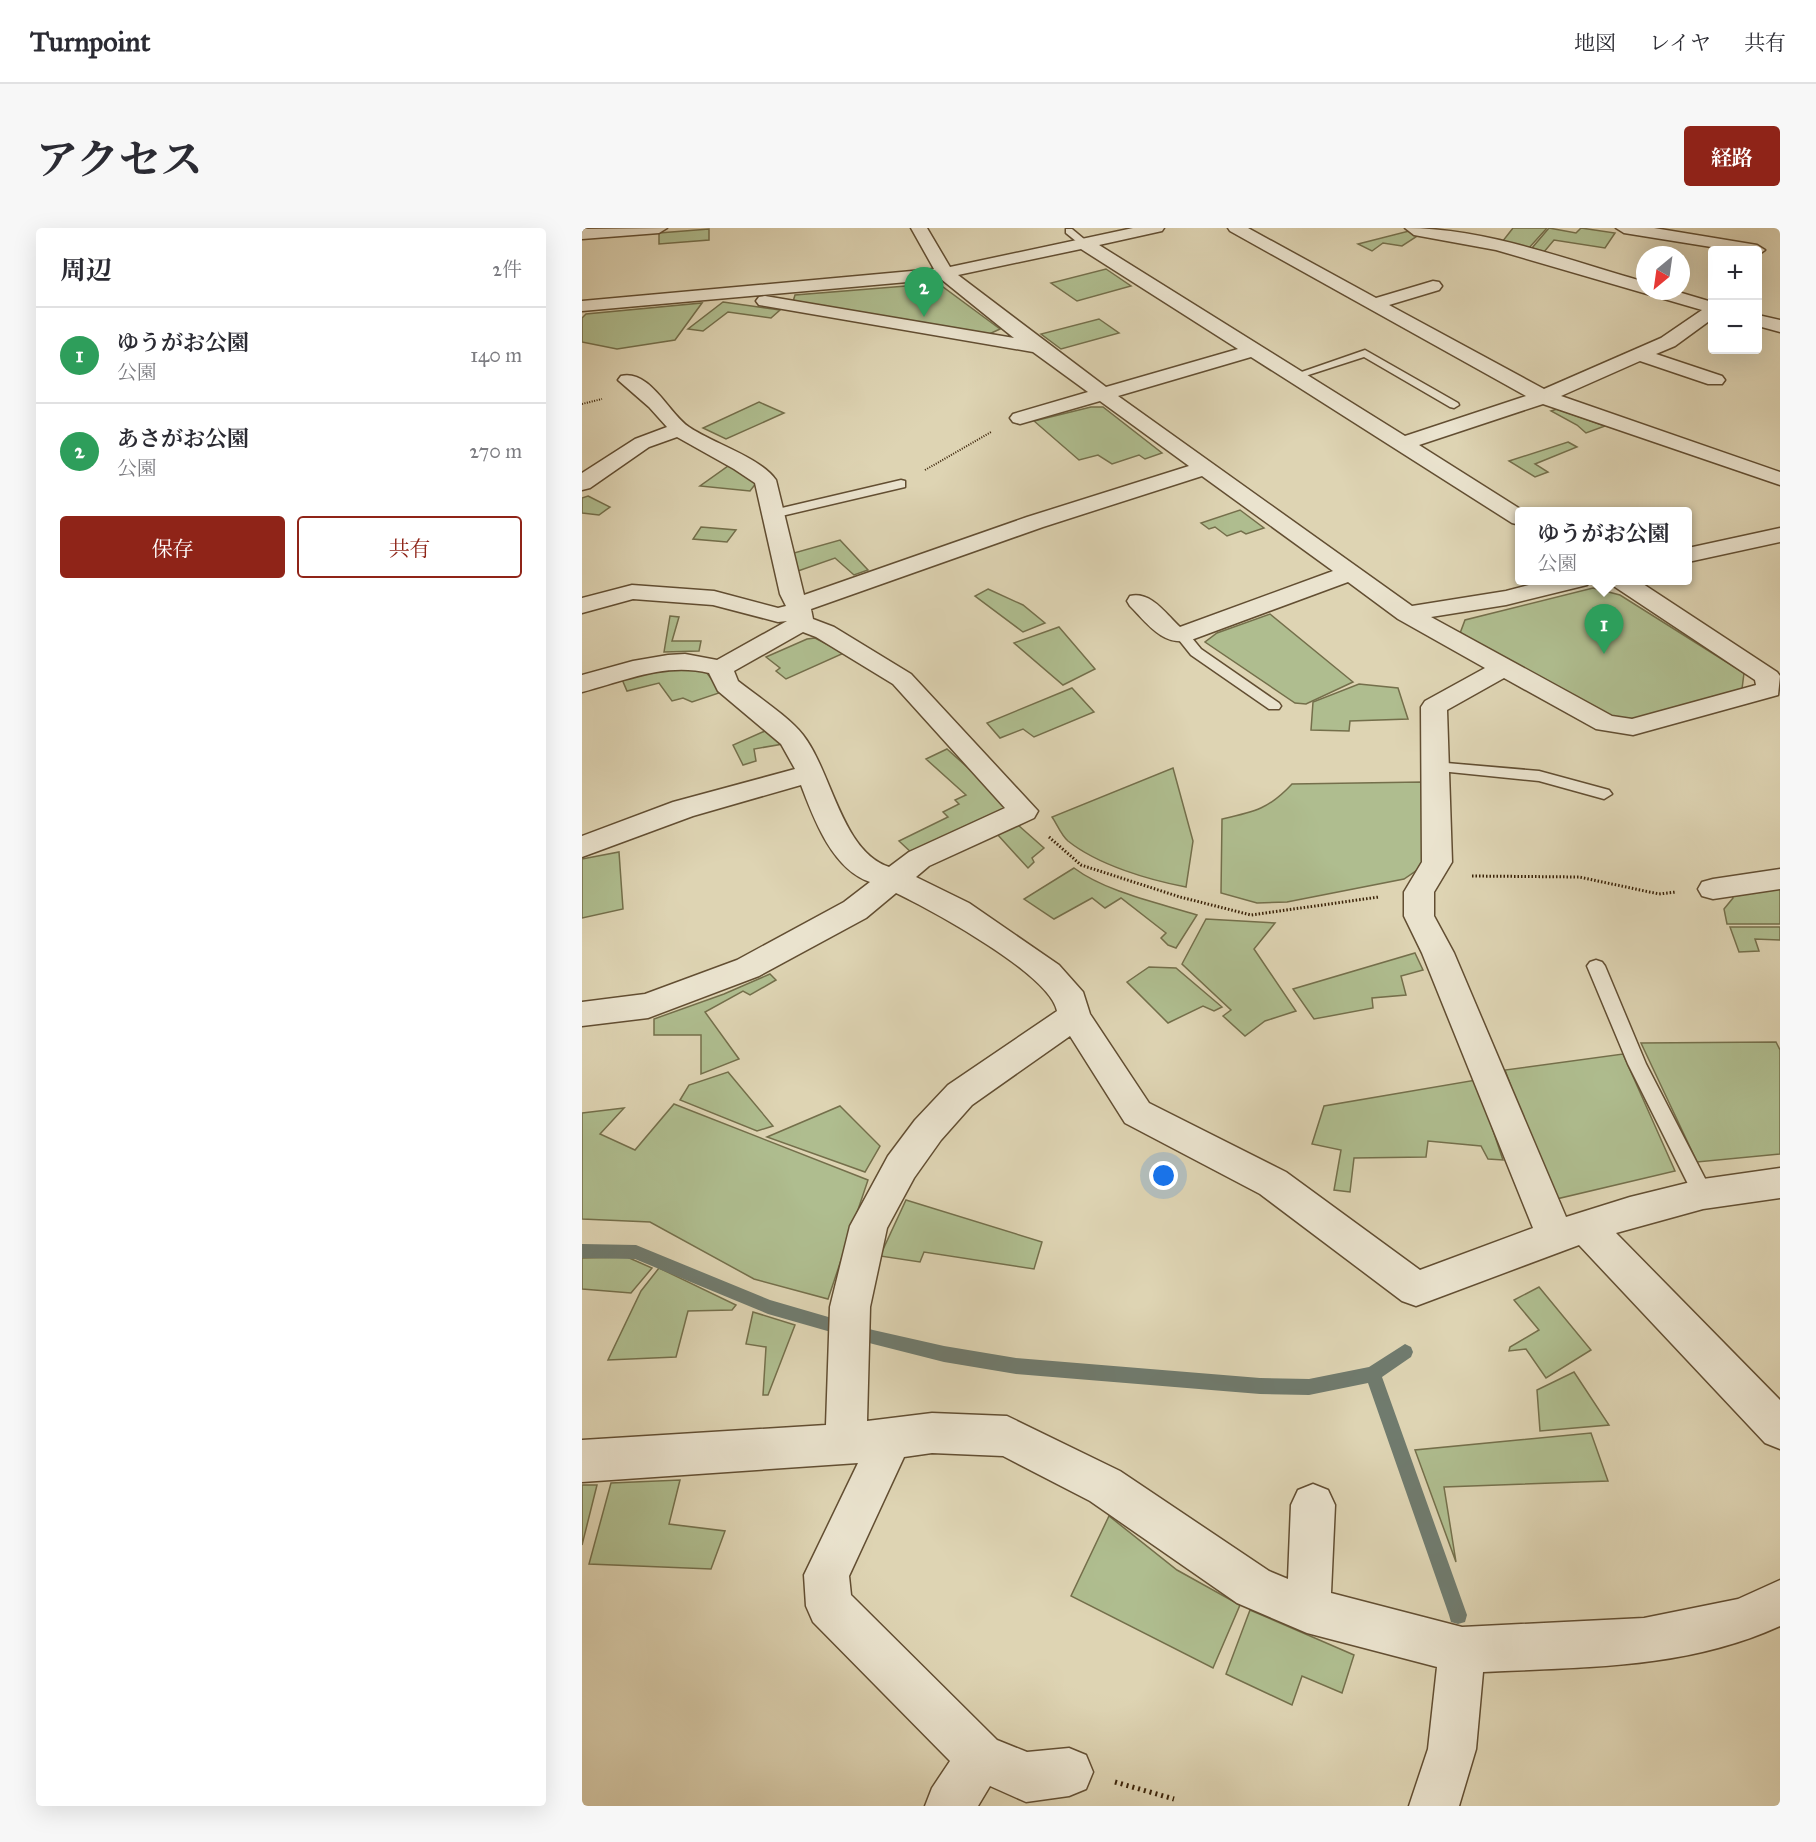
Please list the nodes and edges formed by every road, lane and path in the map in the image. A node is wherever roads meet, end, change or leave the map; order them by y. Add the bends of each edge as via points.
1 (659, 228) edge
2 (919, 228) edge
3 (1156, 228) edge
4 (1236, 228) edge
5 (1413, 228) edge
6 (1624, 228) edge
7 (1069, 231) dead end
8 (588, 232) edge
9 (1085, 244) junction
10 (1731, 246) edge
11 (945, 273) junction
12 (1636, 285) edge
13 (1433, 286) dead end
14 (730, 293) junction
15 (1684, 300) edge
16 (1373, 304) junction
17 (582, 306) edge
18 (1708, 307) edge
19 (1708, 313) edge
20 (1762, 321) edge
21 (1780, 326) edge
22 (1038, 347) junction
23 (1254, 350) junction
24 (1639, 355) junction
25 (1295, 376) junction
26 (628, 380) dead end
27 (1715, 380) dead end
28 (1105, 395) junction
29 (1543, 397) junction
30 (1454, 405) dead end
31 (1020, 418) joint
32 (679, 430) junction
33 (1403, 444) junction
34 (1206, 468) junction
35 (1780, 478) edge
36 (582, 483) edge
37 (901, 484) joint
38 (773, 514) junction
39 (1515, 515) edge
40 (1780, 535) edge
41 (1692, 554) edge
42 (1350, 573) junction
43 (1559, 585) edge
44 (1628, 585) edge
45 (1139, 601) dead end
46 (582, 606) edge
47 (800, 613) junction
48 (1407, 614) junction
49 (1182, 635) junction
50 (1505, 667) junction
51 (720, 668) junction
52 (582, 684) edge
53 (1274, 706) dead end
54 (1435, 767) junction
55 (811, 773) junction
56 (1604, 794) dead end
57 (1024, 811) junction
58 (582, 847) edge
59 (1778, 865) edge
60 (893, 879) junction
61 (1424, 881) junction
62 (1713, 889) joint
63 (1596, 966) dead end
64 (582, 1014) edge
65 (1074, 1016) junction
66 (1780, 1183) edge
67 (1703, 1194) junction
68 (1570, 1231) junction
69 (1780, 1429) edge
70 (892, 1437) junction
71 (846, 1443) junction
72 (582, 1461) edge
73 (1313, 1505) dead end
74 (1780, 1603) edge
75 (1307, 1610) junction
76 (1462, 1650) junction
77 (980, 1757) junction
78 (1069, 1772) joint
79 (1174, 1799) dead end
80 (950, 1806) edge
81 (1434, 1806) edge

1 - 8 street
2 - 11 street
3 - 9 street
4 - 16 street
5 - 12 street via 1498,245
6 - 10 street
7 - 9 lane
9 - 11 street
9 - 23 street
11 - 14 street
11 - 22 street
13 - 16 street
14 - 17 street
14 - 22 street
15 - 18 street
16 - 29 street
19 - 24 street via 1668,342
20 - 21 street
22 - 28 street
23 - 25 street
23 - 28 street
24 - 27 street
24 - 29 street
25 - 30 lane via 1365,353
25 - 33 street
26 - 32 street via 667,412
28 - 31 street
28 - 34 street
29 - 33 street
29 - 35 street
31 - 37 path via 1002,424
32 - 36 street via 642,443
32 - 38 street via 765,480
33 - 39 street
34 - 42 street
34 - 47 street via 1035,522
37 - 38 lane
38 - 47 street
40 - 41 street
42 - 48 street
42 - 49 street
43 - 48 street
44 - 50 street via 1768,677 1769,689 1621,727 1605,723
45 - 49 street via 1173,634
46 - 47 street via 632,592 714,598 778,615
47 - 51 street via 753,652
47 - 57 street via 902,679
48 - 50 street
49 - 53 lane via 1196,652
50 - 54 street via 1434,707
51 - 52 street via 701,662 665,663 623,670
51 - 55 street via 727,685 792,739
54 - 56 lane via 1539,776
54 - 61 street via 1437,862
55 - 58 street via 683,808
55 - 60 street via 833,830 866,870
57 - 60 street via 919,859
57 - 61 path via 1081,865 1251,915
59 - 62 street
60 - 64 street via 855,910 748,968 648,1006
60 - 65 street via 958,911 1048,973 1071,1001
61 - 62 path via 1459,875 1579,877 1659,894
61 - 68 street via 1419,916
63 - 67 lane via 1637,1064
65 - 68 street via 1137,1113 1273,1183 1416,1289
65 - 71 street via 960,1095 901,1167 869,1226 849,1323
66 - 67 street
67 - 68 street
68 - 69 street
70 - 71 street
70 - 75 street via 932,1433 1007,1436 1105,1486 1253,1587
70 - 77 street via 826,1575 829,1606
71 - 72 street
73 - 75 street
74 - 76 street via 1740,1622 1644,1641
75 - 76 street
76 - 81 street via 1452,1749
77 - 78 street via 1026,1776
77 - 80 street
78 - 79 path via 1145,1788

